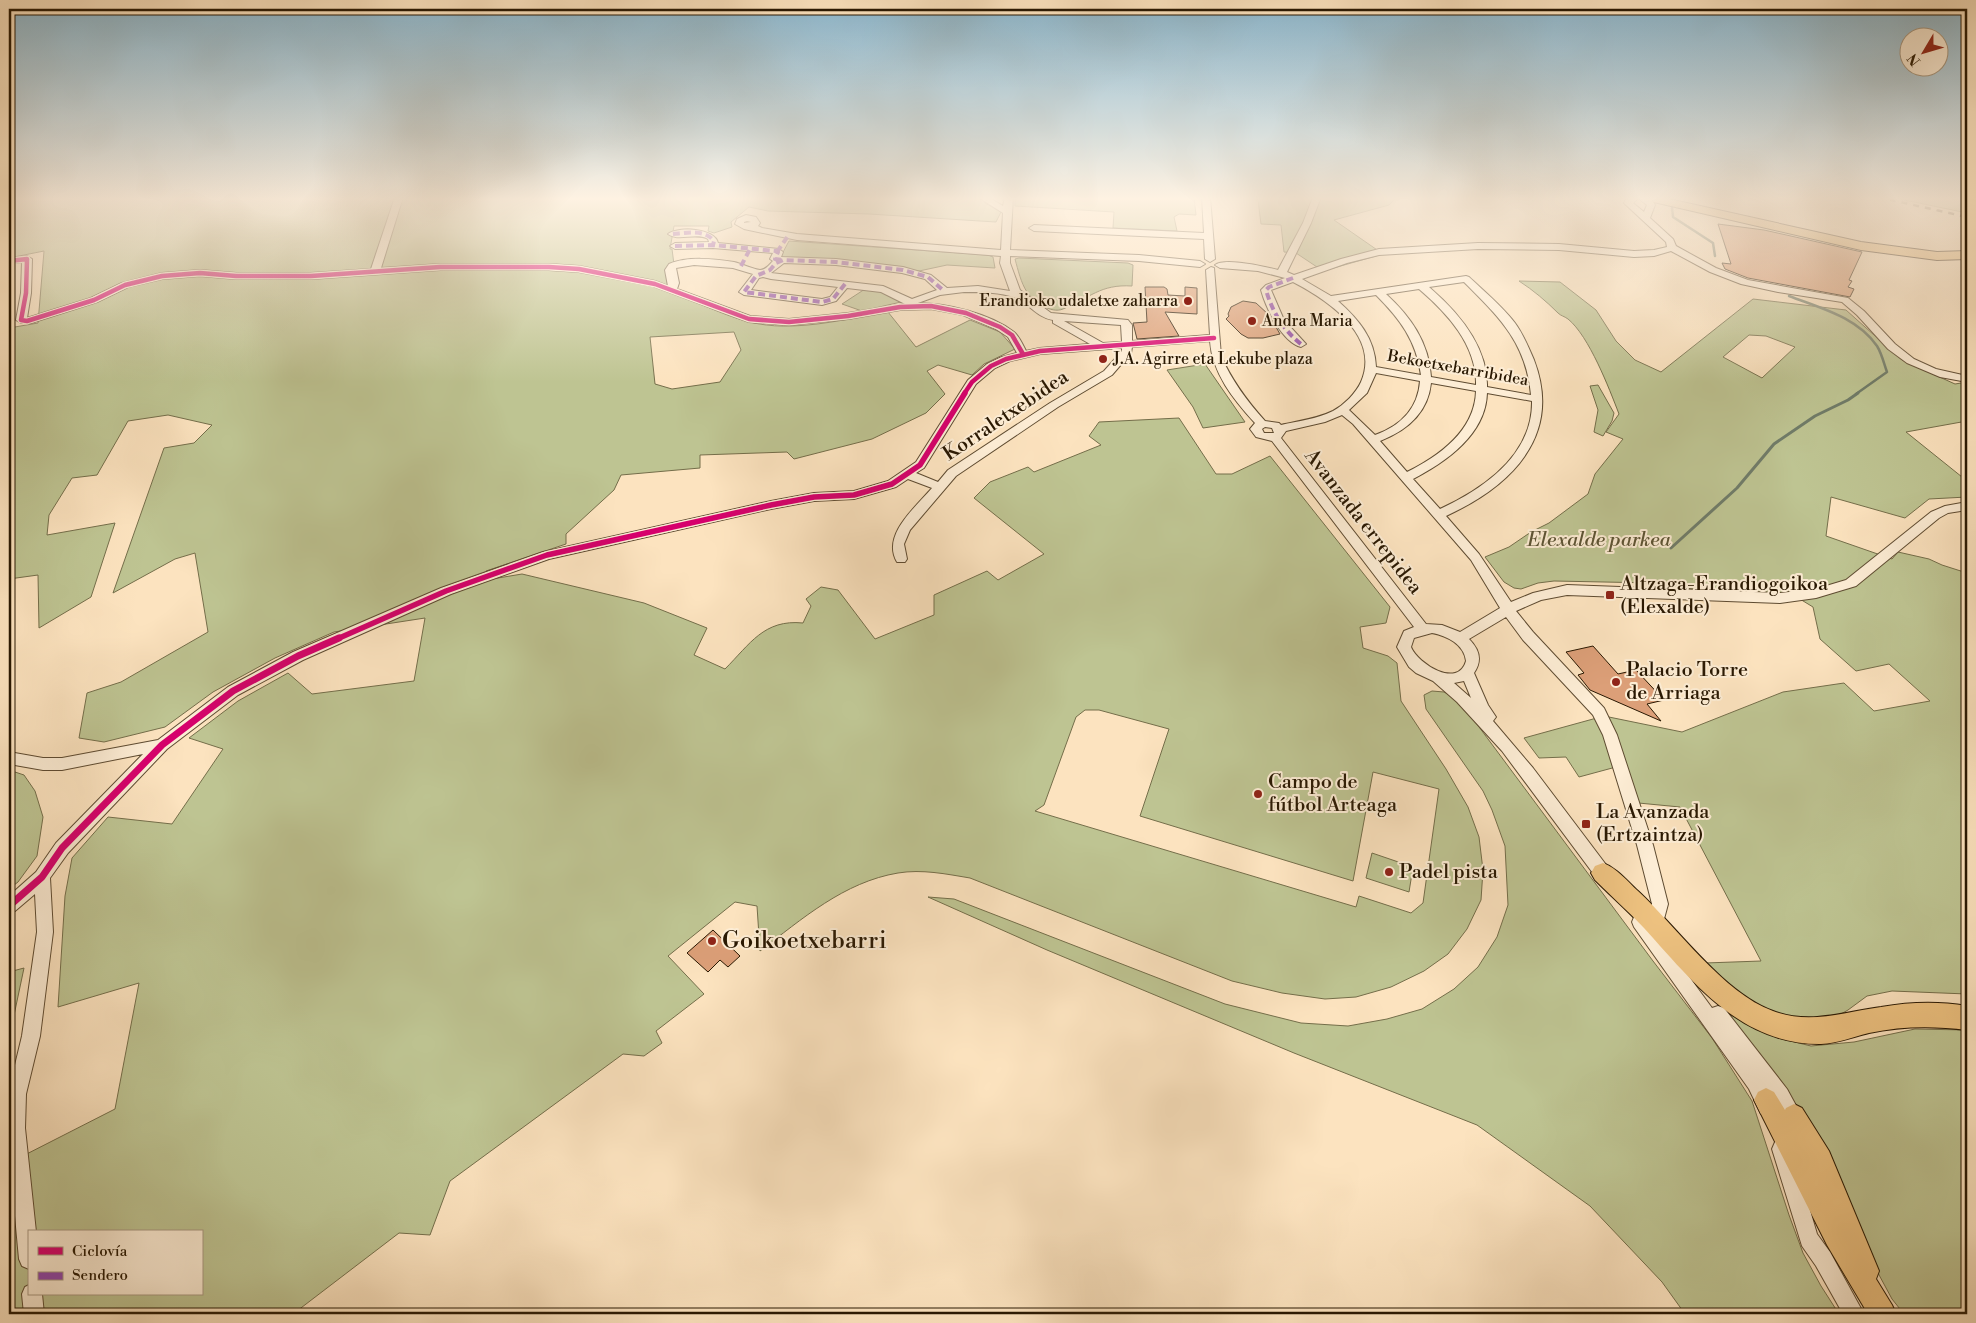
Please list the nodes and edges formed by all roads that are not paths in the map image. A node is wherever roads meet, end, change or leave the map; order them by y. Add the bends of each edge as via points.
1 (379, 259) edge
2 (745, 259) edge
3 (777, 259) edge
4 (806, 259) edge
5 (1005, 259) edge
6 (1147, 259) edge
7 (1213, 259) edge
8 (1289, 259) edge
9 (1352, 259) edge
10 (1692, 259) edge
11 (9, 261) edge
12 (1214, 265) junction
13 (741, 266) junction
14 (375, 271) junction
15 (762, 273) junction
16 (1281, 274) junction
17 (1293, 278) junction
18 (1466, 279) joint
19 (845, 284) junction
20 (1420, 285) junction
21 (672, 290) junction
22 (944, 291) junction
23 (1378, 292) junction
24 (1019, 296) junction
25 (1331, 299) junction
26 (912, 304) junction
27 (1048, 316) junction
28 (1214, 338) junction
29 (1128, 343) junction
30 (1301, 344) dead end
31 (1100, 346) junction
32 (1022, 354) junction
33 (1371, 369) junction
34 (1427, 379) junction
35 (1967, 379) edge
36 (1482, 389) junction
37 (1538, 399) junction
38 (1343, 410) junction
39 (1277, 433) junction
40 (1373, 440) junction
41 (907, 474) junction
42 (1405, 478) junction
43 (940, 487) junction
44 (1967, 506) edge
45 (1438, 516) junction
46 (901, 558) dead end
47 (1510, 609) junction
48 (1423, 629) junction
49 (1460, 638) junction
50 (1467, 672) junction
51 (1437, 676) junction
52 (1505, 744) junction
53 (162, 745) junction
54 (9, 758) edge
55 (1603, 873) joint
56 (42, 877) junction
57 (9, 906) edge
58 (1652, 929) junction
59 (1967, 1018) edge
60 (1766, 1100) junction
61 (1794, 1116) junction
62 (1809, 1180) junction
63 (28, 1249) edge
64 (1823, 1259) junction
65 (32, 1296) edge
66 (34, 1314) edge
67 (1854, 1314) edge
68 (1883, 1314) edge
69 (1892, 1314) edge

1 - 14 street
2 - 13 street
3 - 15 street
4 - 22 street via 903,270 928,277
5 - 24 street
6 - 12 street via 1200,264 1204,260
7 - 12 street
8 - 16 street
9 - 17 street
10 - 35 street via 1738,279 1845,300 1856,307 1902,355 1936,374
11 - 14 street via 27,259 26,293 21,316 21,320 27,321 94,300 125,285 162,276 302,276
12 - 16 street via 1257,268
12 - 28 street
13 - 15 street
13 - 21 street via 694,262 675,264 670,270 674,283
14 - 21 street via 490,266 566,268 627,277
15 - 19 street
15 - 19 street via 744,292 822,302 832,299
16 - 17 street
17 - 25 street
17 - 30 street via 1266,290 1277,316
18 - 20 street
18 - 37 street via 1509,323 1530,361
19 - 26 street via 883,289
20 - 23 street
20 - 36 street via 1445,307 1463,330 1477,359
21 - 26 street via 749,319 789,322 848,316
22 - 24 street via 982,288
22 - 26 street
23 - 25 street
23 - 34 street via 1402,315 1412,330 1422,351
24 - 27 street
25 - 33 street via 1360,329 1370,351
26 - 32 street via 966,313 1000,327 1012,335
27 - 29 street via 1095,322 1120,320 1127,325
27 - 31 street
28 - 29 street
28 - 39 street via 1220,367 1262,424 1256,429 1258,433 1263,437
29 - 31 street
29 - 43 street, Korraletxebidea via 1127,351 1108,373 952,473
31 - 32 street
32 - 41 street via 991,366 972,382 920,465
33 - 34 street, Bekoetxebarribidea
33 - 38 street via 1362,392
34 - 36 street, Bekoetxebarribidea
34 - 40 street via 1422,399 1411,417 1399,428
36 - 37 street, Bekoetxebarribidea
36 - 42 street via 1479,410 1459,444 1424,470
37 - 45 street via 1533,433 1510,469 1477,497
38 - 39 street
38 - 40 street
39 - 48 street, Avanzada errepidea
40 - 42 street
41 - 43 street
41 - 53 street via 892,484 854,495 814,497 770,505 547,555 479,578 298,656 233,692
42 - 45 street
43 - 46 street, Korraletxebidea via 905,528 898,544
44 - 47 street via 1935,515 1851,583 1836,590 1780,598 1567,590 1547,592 1523,600
45 - 47 street via 1475,557
47 - 49 street
47 - 58 street via 1528,636 1593,704 1604,720 1660,904
48 - 49 street via 1442,630
48 - 51 street via 1409,635 1406,654 1416,667
49 - 50 street via 1473,659
50 - 51 street via 1459,676
50 - 52 street via 1482,708
51 - 52 street
52 - 55 street
53 - 54 street via 62,764
53 - 56 street via 62,848
55 - 58 highway
56 - 57 street
56 - 63 street via 45,932 31,1036 17,1094 16,1128
58 - 59 highway via 1718,992 1772,1025 1796,1031 1821,1031 1914,1015
58 - 60 street
58 - 61 street
60 - 62 main road
60 - 64 street via 1809,1239
61 - 62 street via 1802,1136
61 - 69 main road via 1820,1160 1864,1267
62 - 64 street via 1811,1206
62 - 68 main road via 1846,1255
64 - 67 street
65 - 66 street

